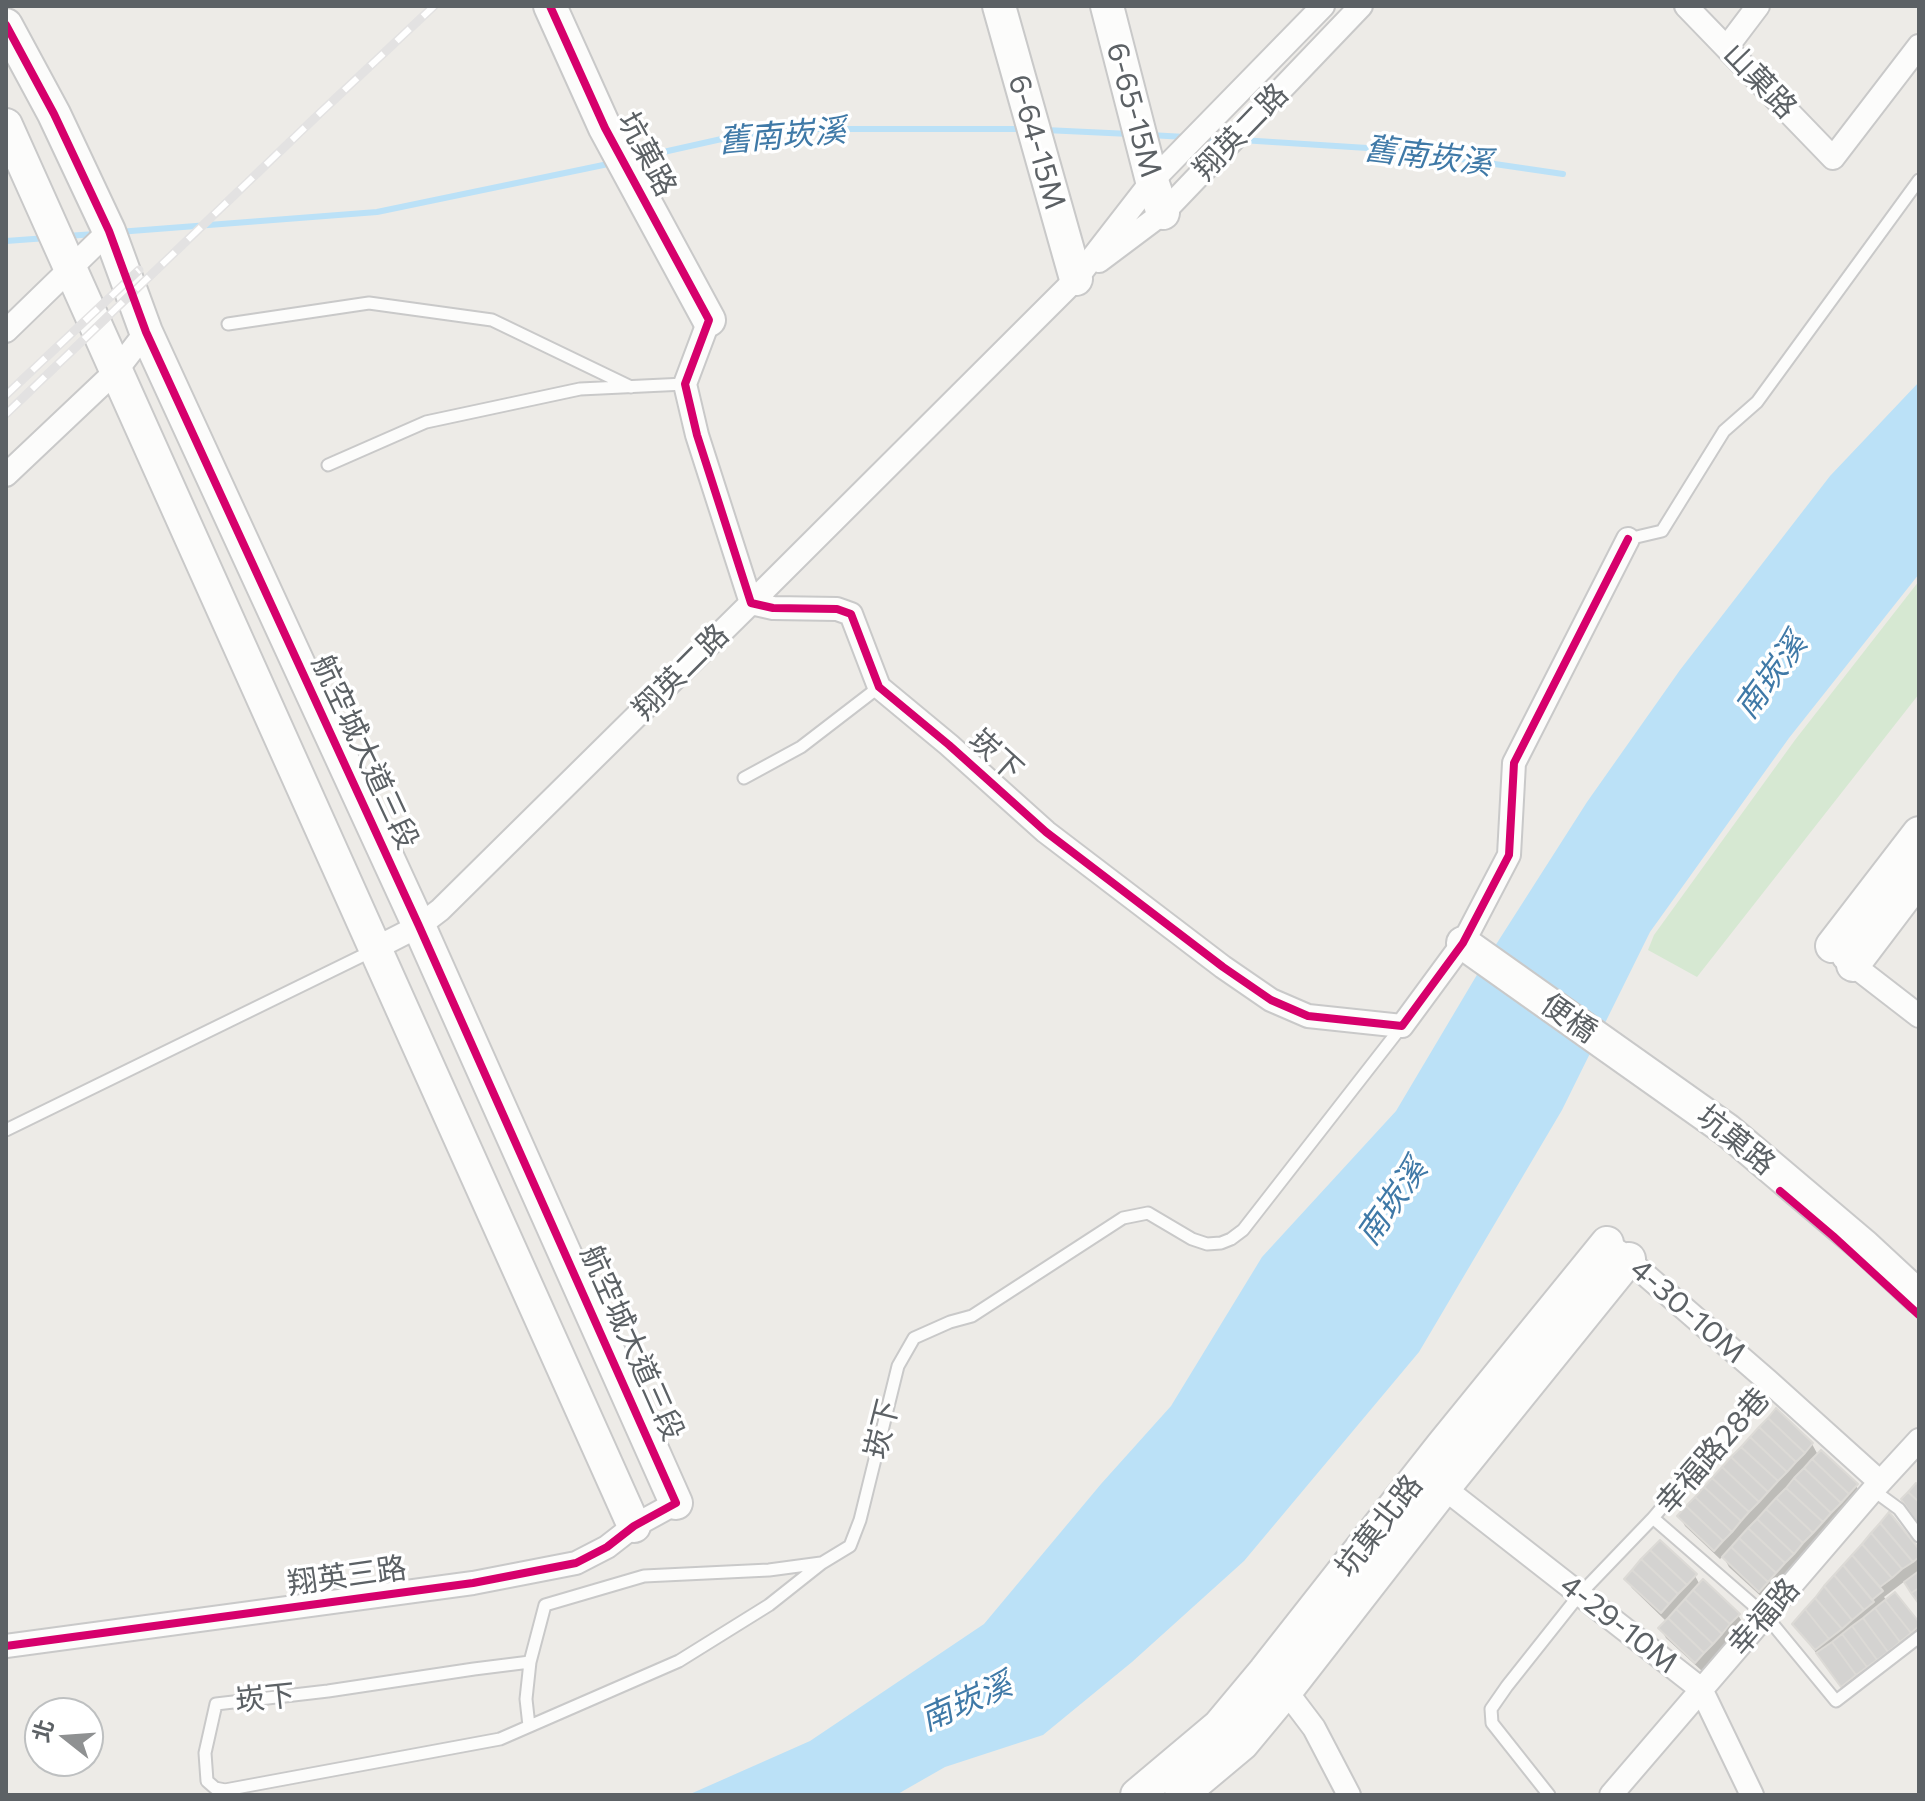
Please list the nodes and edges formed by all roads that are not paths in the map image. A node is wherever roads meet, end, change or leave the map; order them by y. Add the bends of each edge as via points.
1 (550, 6) edge
2 (999, 6) edge
3 (1107, 6) edge
4 (1323, 6) edge
5 (1361, 6) edge
6 (1686, 6) edge
7 (1758, 6) edge
8 (6, 25) edge
9 (1919, 46) edge
10 (1727, 47) junction
11 (6, 125) edge
12 (1919, 180) edge
13 (1152, 181) junction
14 (1163, 213) junction
15 (109, 231) junction
16 (72, 268) junction
17 (1076, 279) junction
18 (709, 320) joint
19 (228, 324) dead end
20 (6, 331) edge
21 (146, 332) junction
22 (116, 371) junction
23 (685, 384) junction
24 (631, 387) junction
25 (328, 465) dead end
26 (6, 475) edge
27 (1628, 539) joint
28 (751, 603) junction
29 (879, 687) junction
30 (744, 778) dead end
31 (1919, 833) edge
32 (1919, 878) edge
33 (419, 926) junction
34 (376, 948) junction
35 (1471, 949) junction
36 (1842, 956) junction
37 (1919, 1016) edge
38 (1402, 1026) junction
39 (1659, 1080) joint
40 (6, 1130) edge
41 (1618, 1251) junction
42 (1919, 1297) edge
43 (1768, 1381) junction
44 (1919, 1440) edge
45 (1877, 1486) junction
46 (1444, 1488) junction
47 (676, 1503) joint
48 (1653, 1518) junction
49 (634, 1526) junction
50 (1919, 1536) edge
51 (822, 1563) junction
52 (1580, 1594) junction
53 (1766, 1616) junction
54 (1919, 1637) edge
55 (6, 1646) edge
56 (530, 1662) junction
57 (1276, 1681) junction
58 (1701, 1689) junction
59 (529, 1726) junction
60 (1137, 1795) edge
61 (1181, 1795) edge
62 (1349, 1795) edge
63 (1549, 1795) edge
64 (1611, 1795) edge
65 (1752, 1795) edge

1 - 18 street, 坑菓路 via 605,128
2 - 17 street, 6-64-15M
3 - 13 street, 6-65-15M
4 - 13 street, 翔英二路
5 - 14 street, 翔英二路
6 - 10 street, 山菓路
7 - 10 street
8 - 15 street, 航空城大道三段
9 - 10 street, 山菓路 via 1833,158
11 - 16 street
12 - 27 lane via 1757,402 1724,431 1662,531
13 - 14 street, 6-65-15M
13 - 17 street, 翔英二路
14 - 17 street, 翔英二路
15 - 16 street
15 - 21 street, 航空城大道三段
16 - 20 street
16 - 22 street
17 - 28 street, 翔英二路
18 - 23 street
19 - 24 lane via 369,303 492,320
21 - 22 street
21 - 33 street, 航空城大道三段
22 - 26 street
22 - 34 street
23 - 24 lane
23 - 28 street
24 - 25 lane via 580,389 426,422
27 - 35 street, 崁下 via 1514,763 1509,855
28 - 29 street, 崁下 via 851,614
28 - 33 street, 翔英二路
29 - 30 lane via 801,747
29 - 38 street, 崁下 via 1046,832 1271,1000 1308,1016
31 - 36 street
32 - 36 street
33 - 34 street, 翔英二路
33 - 47 street, 航空城大道三段
34 - 40 lane
34 - 49 street
35 - 38 street, 崁下
35 - 39 street, 便橋
36 - 37 street
38 - 51 lane, 崁下 via 1231,1239 1207,1244 1148,1213 1123,1218 972,1316 914,1338 898,1366 850,1546
39 - 42 street, 坑菓路 via 1727,1130
41 - 43 street, 4-30-10M
41 - 46 street, 坑菓北路
41 - 57 street, 坑菓北路 via 1442,1446
43 - 45 street, 幸福路28巷
43 - 48 lane, 幸福路28巷
44 - 45 street, 幸福路
45 - 50 lane
45 - 53 street, 幸福路
46 - 52 street, 4-29-10M
46 - 57 street, 坑菓北路
47 - 49 street, 翔英三路
48 - 52 lane
48 - 53 lane, 幸福路28巷
49 - 55 street, 翔英三路 via 576,1563 502,1578
51 - 56 lane via 644,1576 545,1605
51 - 59 lane, 崁下 via 769,1605 679,1661
52 - 58 street, 4-29-10M
52 - 63 lane via 1491,1709 1492,1723
53 - 54 lane, 幸福路28巷 via 1836,1701
53 - 58 street, 幸福路
56 - 59 lane
56 - 59 lane, 崁下 via 216,1704 205,1753 207,1781 225,1790 500,1739
57 - 60 street, 坑菓北路
57 - 61 street, 坑菓北路 via 1242,1744
57 - 62 street via 1314,1728
58 - 64 street, 幸福路
58 - 65 street, 4-29-10M

